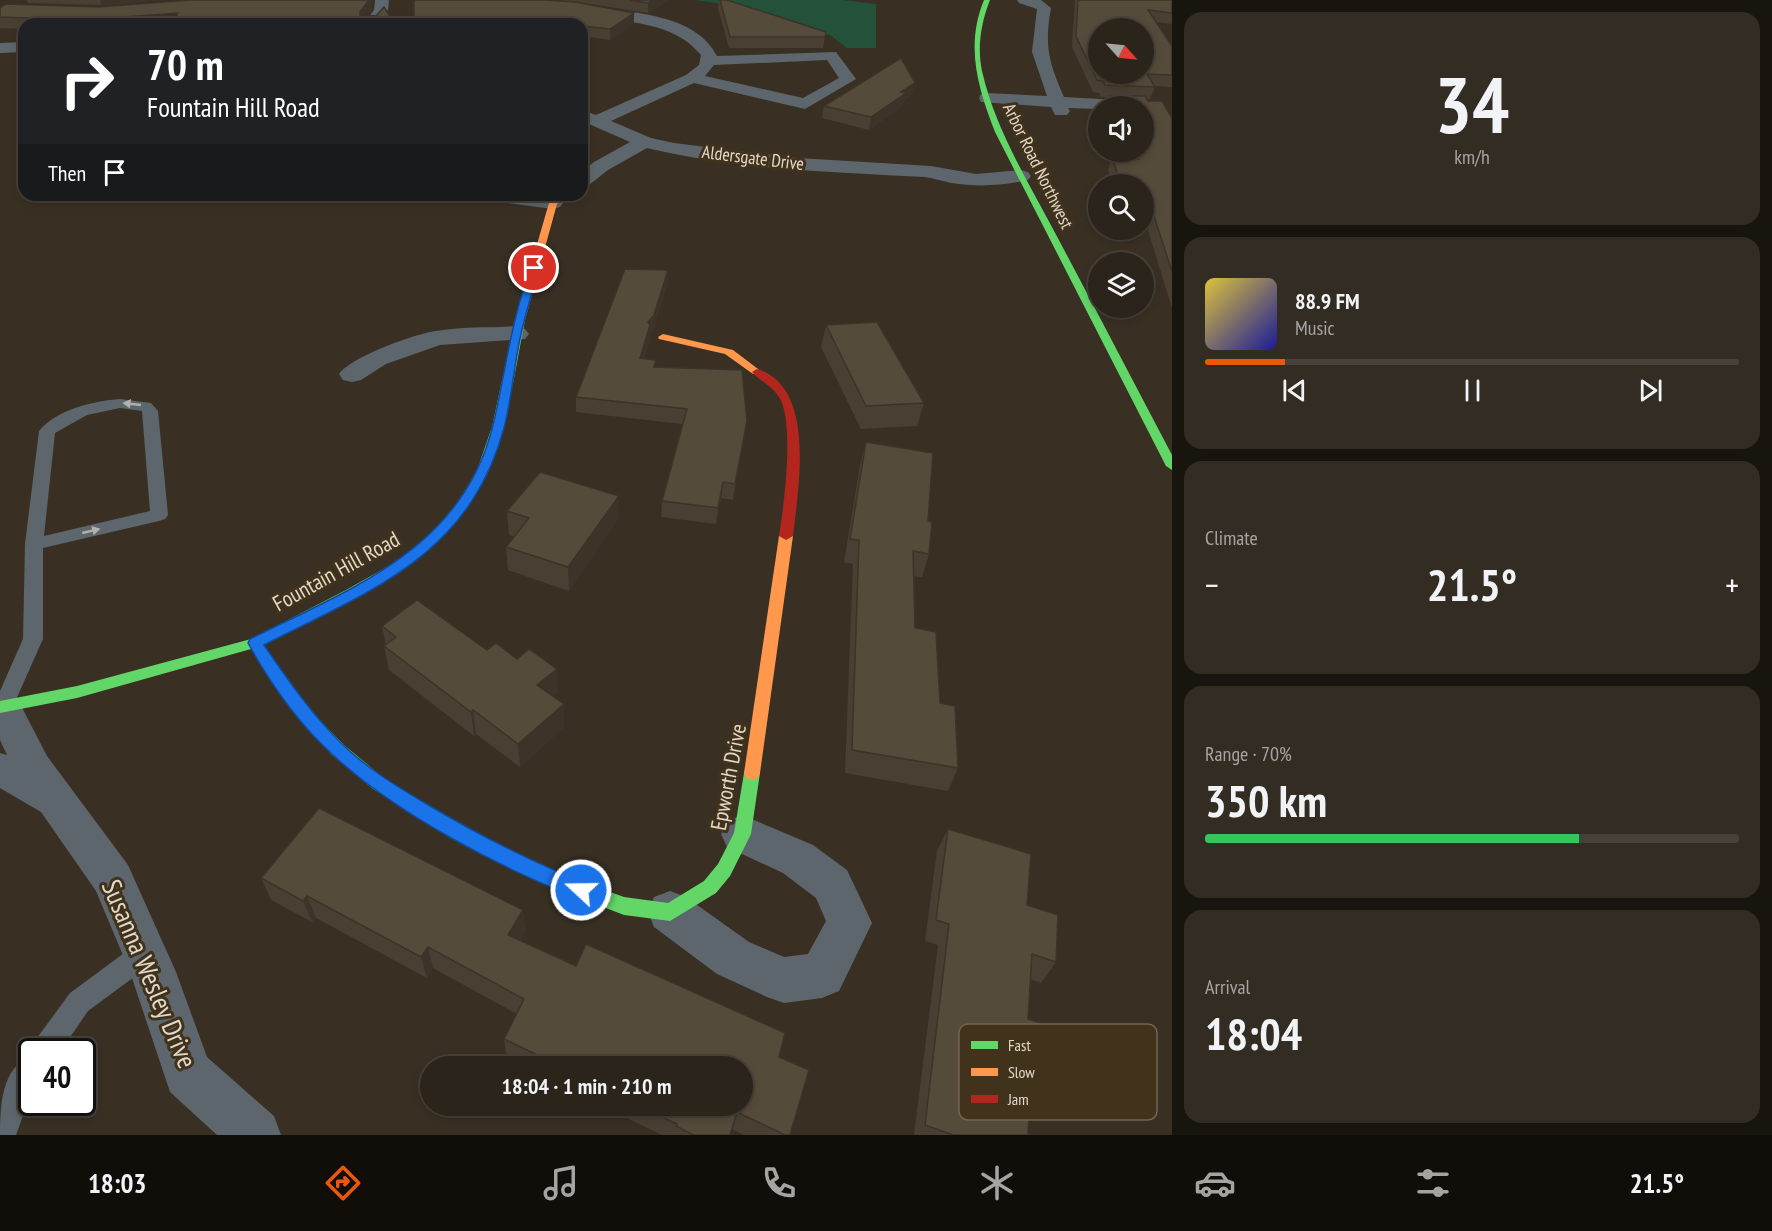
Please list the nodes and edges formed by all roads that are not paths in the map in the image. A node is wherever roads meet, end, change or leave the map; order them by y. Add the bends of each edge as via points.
1 (382, 0) edge
2 (987, 0) edge
3 (1024, 0) edge
4 (576, 9) edge
5 (375, 18) edge
6 (18, 47) edge
7 (0, 48) edge
8 (707, 61) junction
9 (692, 78) junction
10 (988, 103) junction
11 (1059, 106) junction
12 (1166, 109) edge
13 (1088, 111) edge
14 (589, 118) edge
15 (645, 142) junction
16 (588, 176) edge
17 (1021, 176) junction
18 (557, 201) edge
19 (516, 334) junction
20 (663, 337) dead end
21 (352, 374) dead end
22 (1172, 466) edge
23 (34, 544) junction
24 (255, 643) junction
25 (2, 707) edge
26 (0, 770) edge
27 (58, 804) junction
28 (742, 834) junction
29 (670, 912) junction
30 (144, 954) junction
31 (54, 1038) edge
32 (18, 1090) edge
33 (2, 1135) edge
34 (255, 1135) edge

1 - 5 street
2 - 10 street, Arbor Road Northwest via 980,14 977,41 979,71
3 - 11 street via 1044,9 1037,44 1041,68
4 - 8 street via 662,24 704,47 709,55
6 - 7 street
8 - 9 street via 706,67
8 - 9 street via 831,55 848,79 805,104
9 - 14 street
10 - 11 street
10 - 17 street, Arbor Road Northwest
11 - 12 street
11 - 13 street
14 - 15 street, Aldersgate Drive
15 - 16 street
15 - 17 street, Aldersgate Drive via 789,164 1008,180
17 - 22 street, Arbor Road Northwest
18 - 19 street, Fountain Hill Road
19 - 21 street via 437,338 377,358
19 - 24 street, Fountain Hill Road via 498,427 482,473 458,512 408,561
20 - 28 street, Epworth Drive via 729,352 776,385 789,409 792,451 788,520
23 -> 23 lane via 159,515 150,411 146,406 121,403 90,409 47,431
23 - 25 lane via 33,639
24 - 25 street, Fountain Hill Road via 77,692
24 - 29 street via 294,703 338,750 379,784 463,835 560,882 624,906
25 - 27 street, Susanna Wesley Drive via 33,768
26 - 27 street
27 - 30 street, Susanna Wesley Drive via 113,879
28 - 29 street, Epworth Drive via 711,886
28 - 29 street via 798,859 832,884 849,923 822,975 784,980 734,958
30 - 31 lane via 80,1002
30 - 34 street, Susanna Wesley Drive via 188,1074
32 - 33 lane

